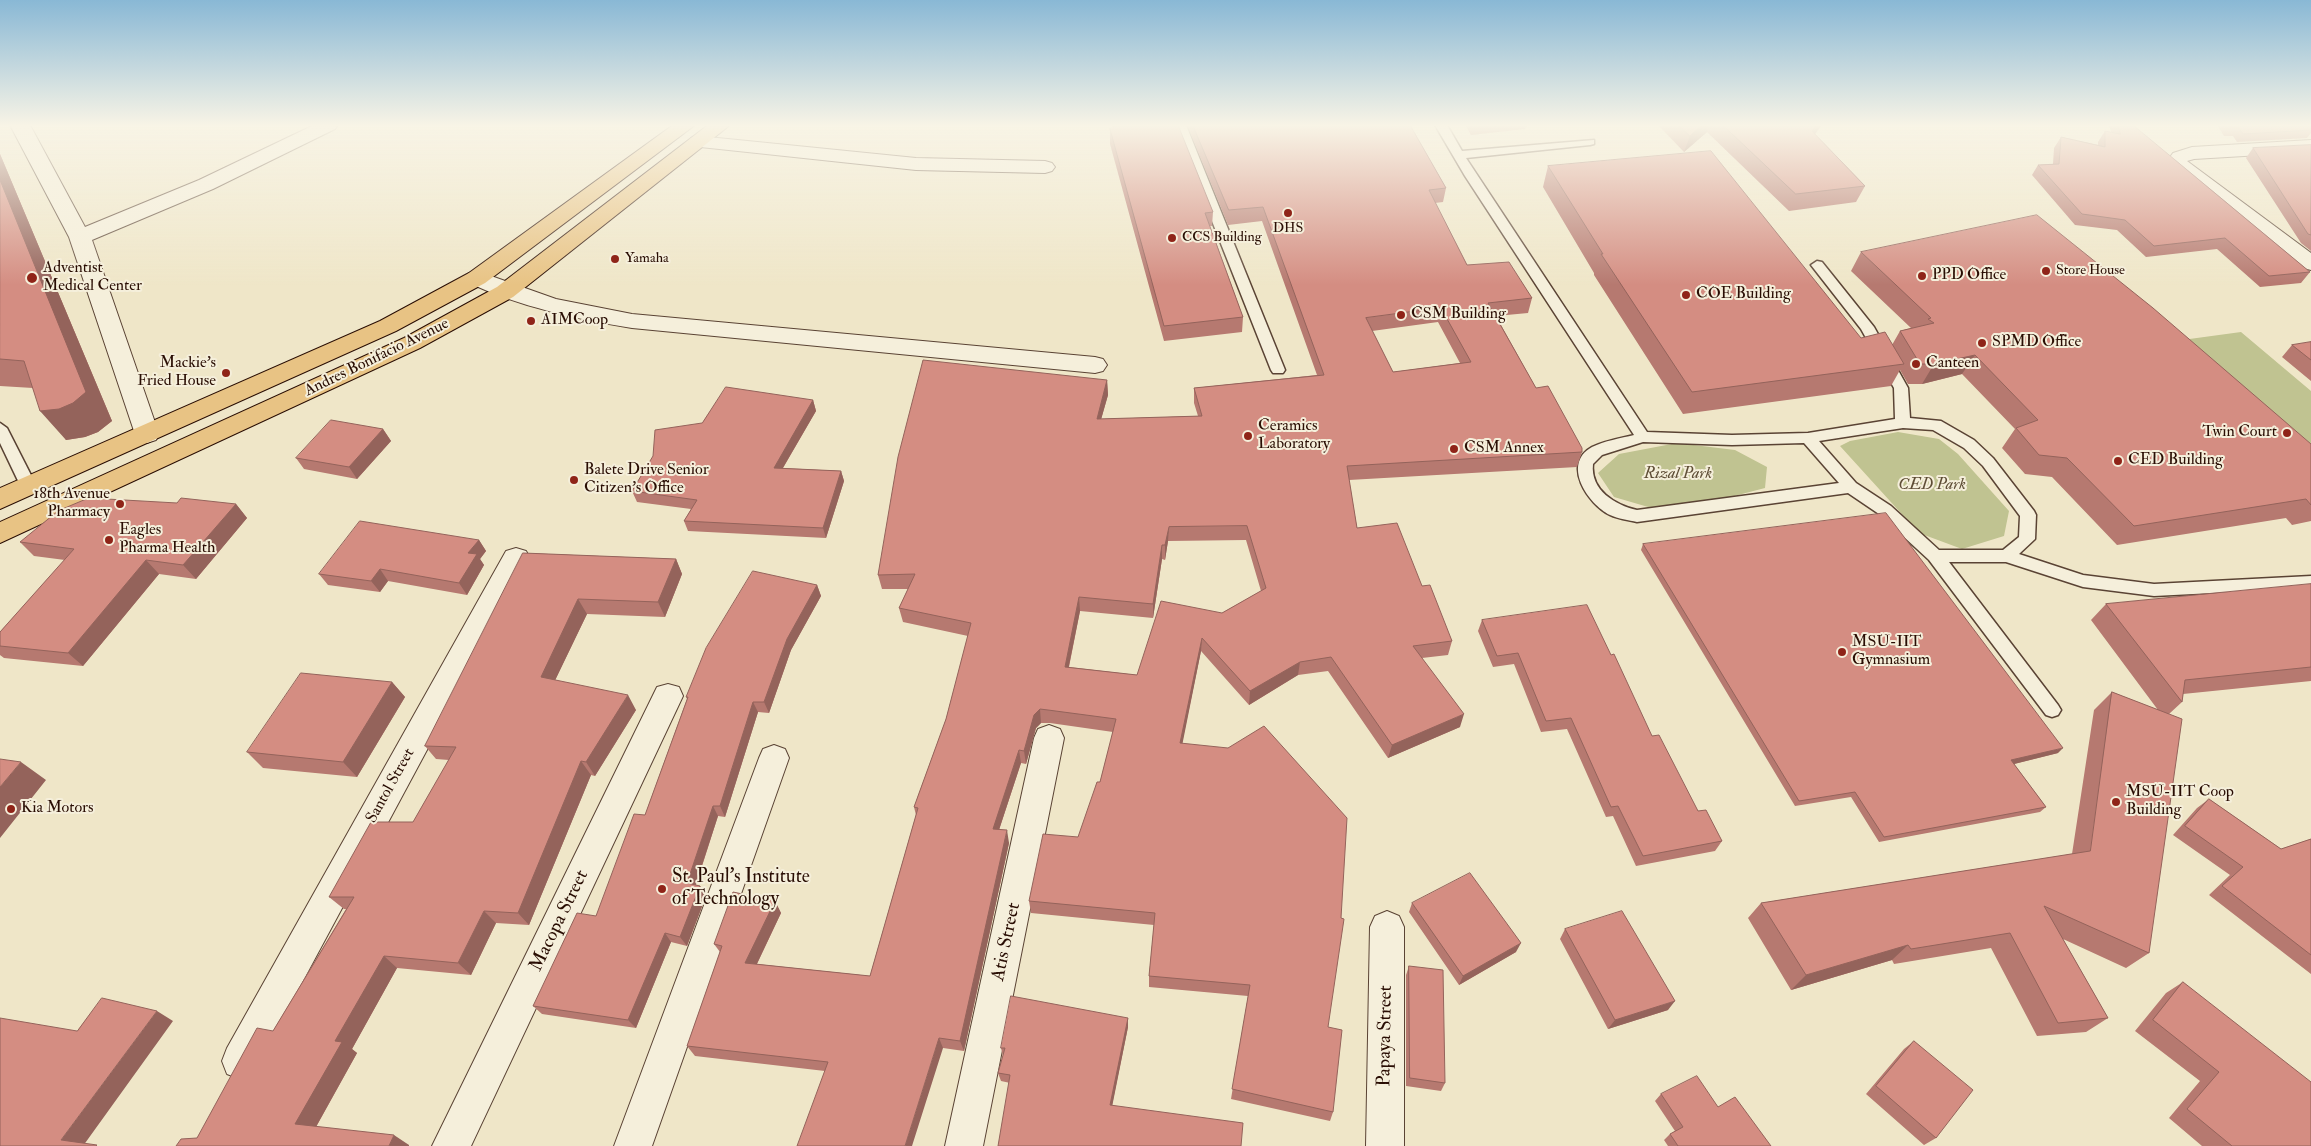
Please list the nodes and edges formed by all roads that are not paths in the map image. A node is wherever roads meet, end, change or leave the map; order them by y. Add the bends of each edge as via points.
1 (49, 178) edge
2 (221, 178) edge
3 (612, 178) edge
4 (651, 178) edge
5 (1201, 178) edge
6 (1474, 178) edge
7 (2195, 178) edge
8 (80, 237) junction
9 (2311, 263) edge
10 (1817, 265) dead end
11 (476, 278) junction
12 (505, 292) junction
13 (1095, 365) dead end
14 (1278, 370) dead end
15 (1903, 424) junction
16 (0, 428) edge
17 (146, 434) junction
18 (1643, 437) junction
19 (1808, 438) junction
20 (29, 487) junction
21 (1851, 487) junction
22 (0, 499) edge
23 (0, 533) edge
24 (1935, 556) junction
25 (2006, 556) junction
26 (516, 558) dead end
27 (2311, 582) edge
28 (668, 696) dead end
29 (2052, 710) dead end
30 (1049, 738) dead end
31 (774, 758) dead end
32 (1387, 927) dead end
33 (226, 1086) edge
34 (451, 1146) edge
35 (633, 1146) edge
36 (964, 1146) edge
37 (1385, 1146) edge

1 - 8 street
2 - 8 street
3 - 11 highway, Andres Bonifacio Avenue
4 - 12 highway, Andres Bonifacio Avenue
5 - 14 lane
6 - 18 lane
7 - 9 street
8 - 17 street
10 - 15 lane via 1867,327 1901,388
11 - 12 street
11 - 17 highway, Andres Bonifacio Avenue via 388,326
12 - 13 street via 576,313 632,321
12 - 23 highway, Andres Bonifacio Avenue via 412,343
15 - 19 lane
15 - 25 lane via 1936,425 1970,444 1988,462 2028,516 2026,539
16 - 20 lane
17 - 20 highway, Andres Bonifacio Avenue
18 - 19 lane
18 - 21 lane via 1597,451 1586,462 1589,485 1598,498 1615,510 1638,516
19 - 21 lane
20 - 22 highway, Andres Bonifacio Avenue
21 - 24 lane via 1885,510
24 - 25 lane
24 - 29 lane
25 - 27 lane via 2083,581 2154,590
26 - 33 street, Santol Street
28 - 34 street, Macopa Street
30 - 36 street, Atis Street
31 - 35 street
32 - 37 street, Papaya Street

